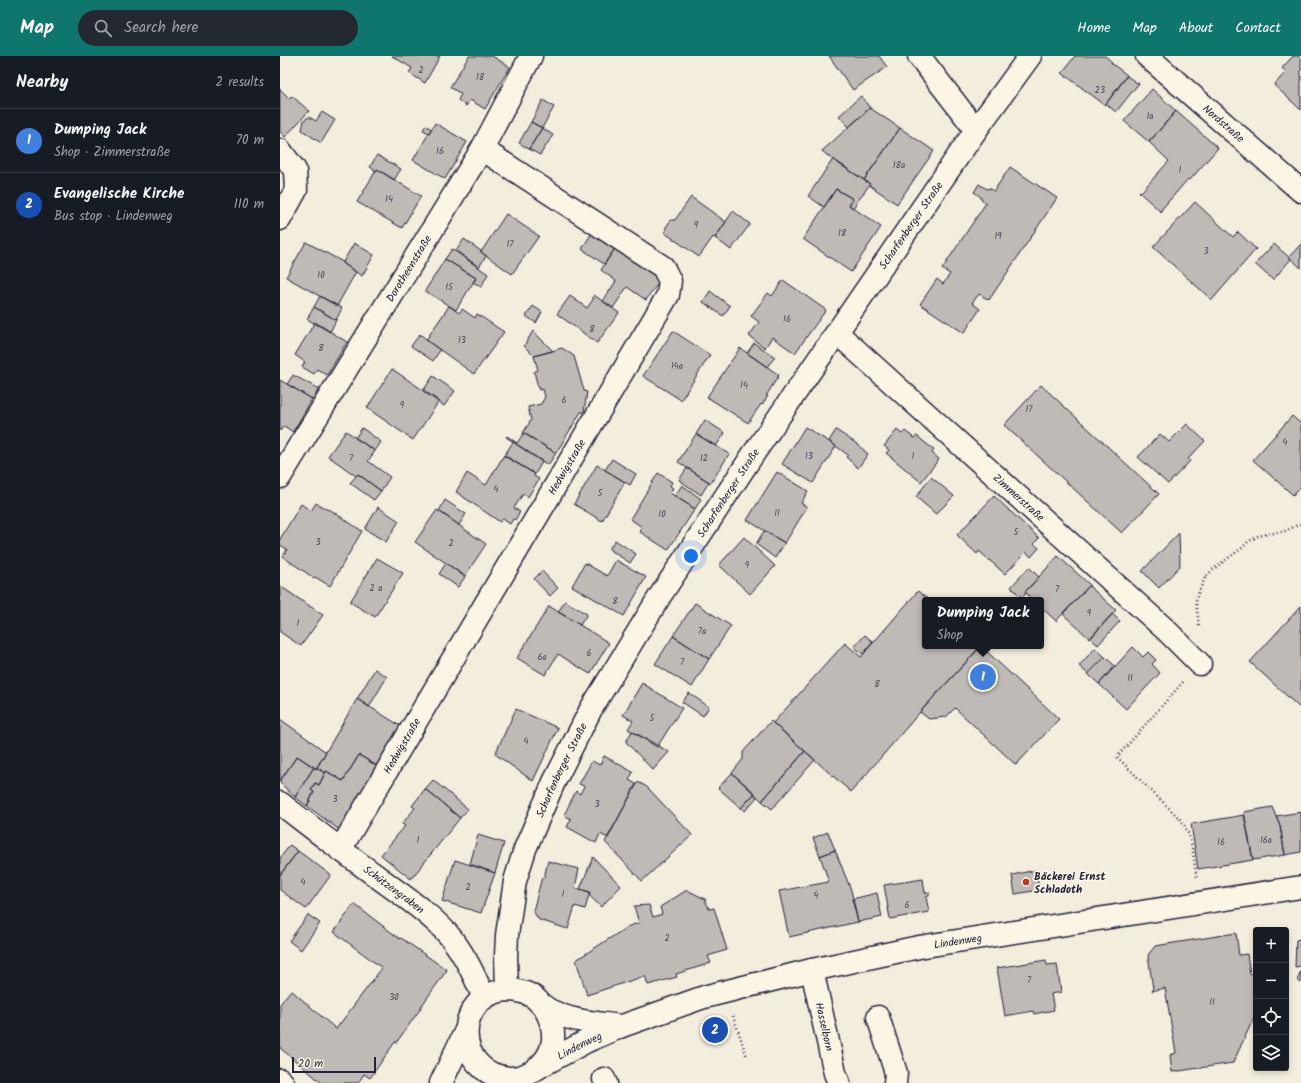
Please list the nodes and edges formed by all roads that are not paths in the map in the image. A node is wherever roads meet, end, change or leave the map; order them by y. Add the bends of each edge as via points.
1 (531, 56) edge
2 (919, 56) edge
3 (1030, 56) edge
4 (1147, 56) edge
5 (976, 130) junction
6 (482, 149) junction
7 (280, 150) edge
8 (1301, 191) edge
9 (280, 220) edge
10 (837, 333) junction
11 (280, 477) edge
12 (1200, 664) road end
13 (280, 803) edge
14 (340, 850) junction
15 (1301, 887) edge
16 (812, 970) junction
17 (507, 990) junction
18 (484, 998) junction
19 (544, 1007) junction
20 (878, 1017) dead end
21 (622, 1026) junction
22 (466, 1030) junction
23 (537, 1068) junction
24 (280, 1080) edge
25 (496, 1080) edge
26 (283, 1083) edge
27 (442, 1083) edge
28 (840, 1083) edge
29 (895, 1083) edge

1 - 6 street, Dorotheenstraße
2 - 5 street
3 - 5 street, Scharfenberger Straße
4 - 8 street, Nordstraße
5 - 10 street, Scharfenberger Straße
6 - 11 street, Dorotheenstraße
6 - 14 street, Hedwigstraße via 662,268 670,281 668,295
7 - 9 street via 294,170 296,190
10 - 12 street, Zimmerstraße via 1166,630
10 - 17 street, Scharfenberger Straße via 660,596 591,710 554,782 525,849 515,881 507,935
13 - 14 street, Schützengraben
14 - 18 street, Schützengraben via 420,908 451,938 468,962
15 - 16 street, Lindenweg via 919,947
16 - 21 street, Lindenweg via 704,997
16 - 28 street, Hasselborn via 835,1073
17 - 18 street
17 - 19 street via 528,994
18 - 22 street via 475,1006
19 - 21 street, Lindenweg via 586,1022
19 - 23 street via 550,1017 553,1039 548,1055
20 - 29 street via 896,1073
21 - 23 street, Lindenweg via 585,1042
22 - 25 street via 471,1055 479,1066
22 - 27 street
23 - 25 street via 526,1075
24 - 26 street

